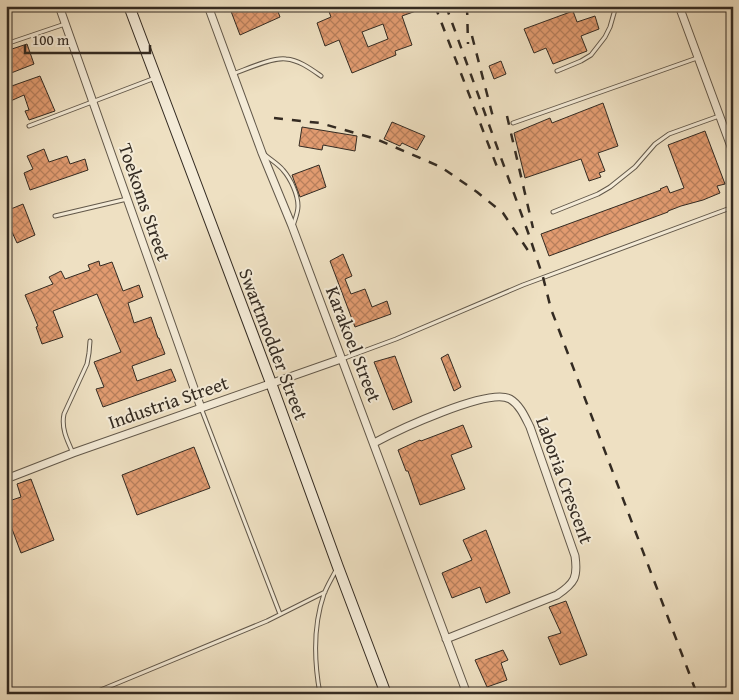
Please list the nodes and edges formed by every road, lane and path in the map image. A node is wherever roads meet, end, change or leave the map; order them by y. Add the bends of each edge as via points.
1 (59, 6) edge
2 (129, 6) edge
3 (208, 6) edge
4 (616, 6) edge
5 (678, 6) edge
6 (65, 24) junction
7 (6, 44) edge
8 (698, 57) junction
9 (557, 70) dead end
10 (233, 74) junction
11 (321, 76) dead end
12 (155, 78) junction
13 (93, 102) junction
14 (719, 116) junction
15 (513, 123) dead end
16 (29, 126) dead end
17 (733, 152) edge
18 (262, 153) junction
19 (127, 199) junction
20 (733, 207) edge
21 (553, 212) dead end
22 (55, 216) dead end
23 (292, 226) junction
24 (90, 341) dead end
25 (341, 359) junction
26 (271, 383) junction
27 (201, 408) junction
28 (374, 443) junction
29 (73, 453) junction
30 (6, 478) edge
31 (338, 567) junction
32 (325, 592) junction
33 (280, 614) junction
34 (446, 639) junction
35 (91, 694) edge
36 (320, 694) edge
37 (386, 694) edge
38 (467, 694) edge

1 - 6 street, Toekoms Street
2 - 12 main road, Swartmodder Street
3 - 10 street, Karakoel Street
4 - 9 lane via 605,37 591,55
5 - 8 street
6 - 7 lane
6 - 13 street, Toekoms Street
8 - 14 street
8 - 15 lane
10 - 11 lane via 285,58 299,62
10 - 18 street, Karakoel Street
12 - 13 lane
12 - 26 main road, Swartmodder Street
13 - 16 lane
13 - 19 street, Toekoms Street
14 - 17 street
14 - 21 lane via 669,134 610,187
18 - 23 street, Karakoel Street
18 - 23 lane via 287,174 293,186 298,206
19 - 22 lane
19 - 27 street, Toekoms Street
20 - 25 lane via 523,285
23 - 25 street, Karakoel Street
24 - 29 lane via 87,364 62,421
25 - 26 street, Industria Street
25 - 28 street, Karakoel Street
26 - 27 street, Industria Street
26 - 31 main road, Swartmodder Street
27 - 29 street, Industria Street
27 - 33 lane
28 - 34 street, Karakoel Street
28 - 34 street, Laboria Crescent via 463,405 496,396 516,404 530,427 576,556 576,576 557,595
29 - 30 street, Industria Street
31 - 32 lane
31 - 37 main road, Swartmodder Street
32 - 33 lane
32 - 36 lane via 316,638
33 - 35 lane
34 - 38 street, Karakoel Street

